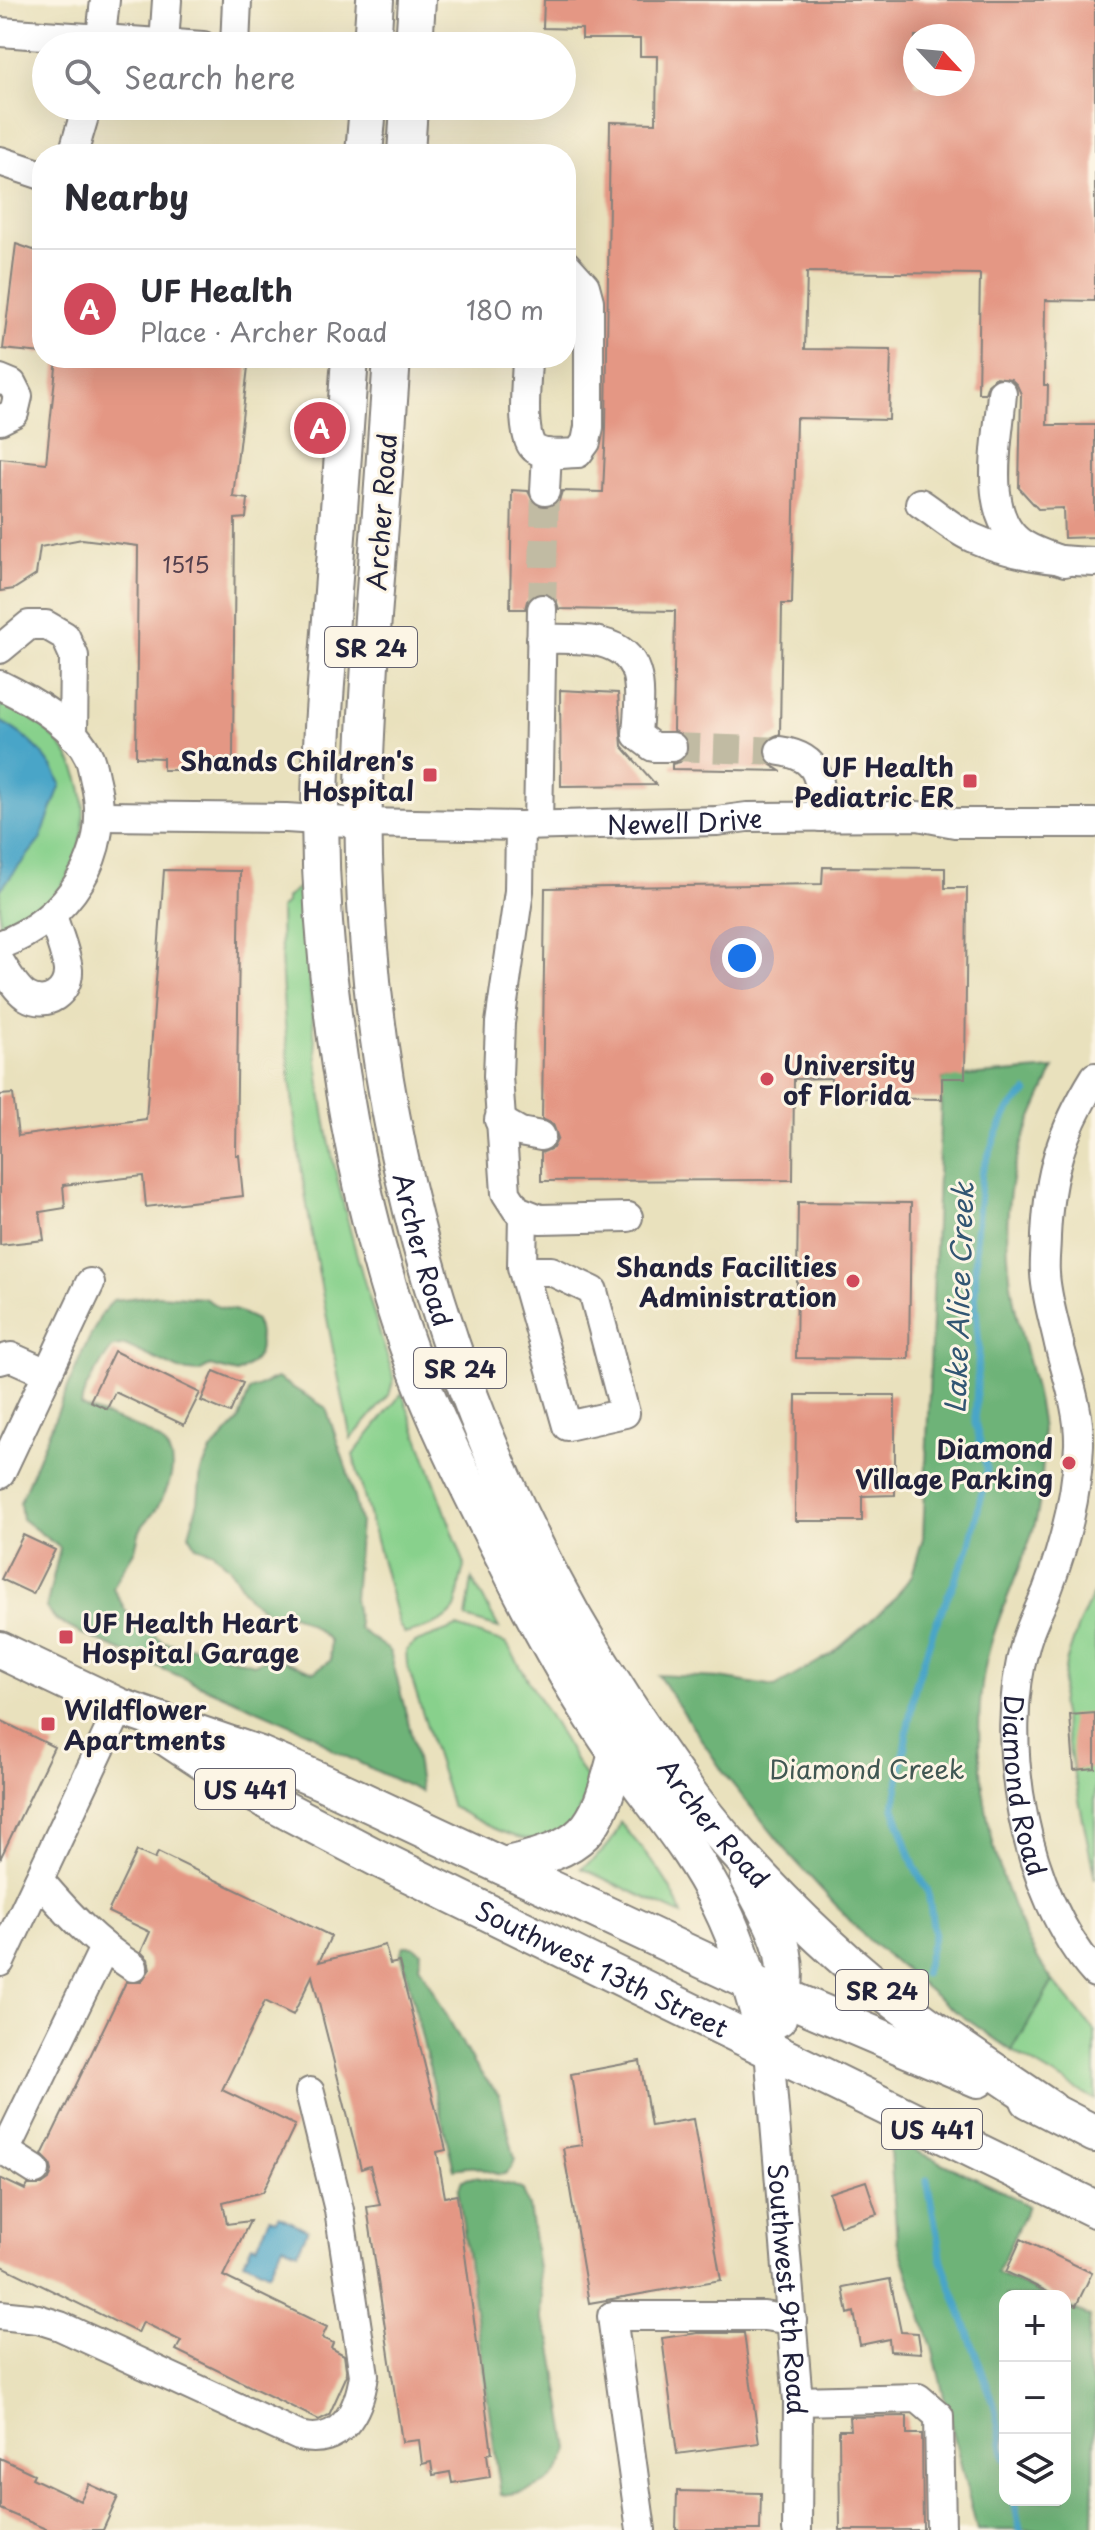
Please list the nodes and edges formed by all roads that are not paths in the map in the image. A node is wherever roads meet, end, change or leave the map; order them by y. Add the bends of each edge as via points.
1 (105, 0) edge
2 (167, 0) edge
3 (237, 0) edge
4 (375, 0) edge
5 (417, 0) edge
6 (0, 32) edge
7 (102, 32) edge
8 (165, 32) edge
9 (236, 32) edge
10 (373, 32) edge
11 (415, 32) edge
12 (32, 35) edge
13 (83, 120) edge
14 (367, 120) edge
15 (408, 120) edge
16 (76, 144) edge
17 (365, 144) edge
18 (407, 144) edge
19 (0, 161) edge
20 (32, 172) edge
21 (576, 276) edge
22 (349, 368) edge
23 (391, 368) edge
24 (527, 368) edge
25 (0, 379) edge
26 (1002, 393) dead end
27 (0, 420) edge
28 (547, 453) junction
29 (545, 491) tunnel mouth
30 (920, 503) dead end
31 (1065, 562) junction
32 (1095, 562) edge
33 (542, 609) tunnel mouth
34 (541, 639) junction
35 (0, 649) edge
36 (0, 685) edge
37 (73, 736) junction
38 (672, 747) tunnel mouth
39 (780, 751) tunnel mouth
40 (101, 816) junction
41 (821, 817) junction
42 (320, 819) junction
43 (363, 823) junction
44 (1095, 823) edge
45 (529, 826) junction
46 (52, 915) junction
47 (0, 945) edge
48 (0, 962) edge
49 (1095, 1077) edge
50 (499, 1120) junction
51 (541, 1136) dead end
52 (523, 1214) junction
53 (628, 1217) dead end
54 (523, 1271) junction
55 (90, 1283) dead end
56 (0, 1360) edge
57 (47, 1373) junction
58 (0, 1474) edge
59 (486, 1484) junction
60 (0, 1650) edge
61 (120, 1707) junction
62 (617, 1753) junction
63 (733, 1848) junction
64 (503, 1866) junction
65 (39, 1880) junction
66 (104, 1948) junction
67 (0, 1962) edge
68 (133, 1967) dead end
69 (1095, 1973) edge
70 (750, 1982) junction
71 (784, 1997) junction
72 (769, 2050) junction
73 (310, 2092) dead end
74 (1050, 2109) junction
75 (1095, 2134) edge
76 (3, 2149) edge
77 (35, 2170) dead end
78 (1095, 2209) edge
79 (0, 2315) edge
80 (792, 2320) junction
81 (798, 2401) junction
82 (641, 2530) edge
83 (797, 2530) edge
84 (941, 2530) edge

1 - 7 street
2 - 8 street
3 - 9 street
4 - 10 main road
5 - 11 main road
6 - 12 street
13 - 16 street
14 - 17 main road
15 - 18 main road
19 - 20 street
21 - 28 street via 589,301 589,427 578,453
22 - 42 main road, Archer Road / SR 24
23 - 43 main road, Archer Road / SR 24
24 - 28 street via 528,438
25 - 27 street via 12,384 18,396 14,413
26 - 31 street via 995,492 1000,520 1022,545
28 - 29 street
30 - 31 street via 971,537
31 - 32 street
33 - 34 street
34 - 38 street via 583,639 611,645 626,655 638,685 637,735 653,747
34 - 45 street
35 - 37 street via 29,625 46,625 65,636 74,656
36 - 37 street via 51,713
37 - 40 street via 89,756
39 - 41 street via 797,754 814,768 821,783
40 - 42 street, Newell Drive
40 - 46 street via 87,868
41 - 44 street, Newell Drive
41 - 45 street, Newell Drive
42 - 43 street, Newell Drive
42 - 59 main road, Archer Road / SR 24 via 332,993 358,1162 379,1248 434,1413
43 - 45 street, Newell Drive
43 - 59 main road, Archer Road / SR 24 via 373,987 398,1152 418,1237 471,1400
45 - 50 street via 500,1023
46 - 47 street
46 - 48 street via 68,969 60,993 36,1001 24,995
49 - 69 street, Diamond Road via 1069,1123 1048,1192 1045,1272 1079,1439 1073,1511 1026,1640 1013,1712 1016,1769 1035,1862 1065,1933
50 - 51 street
50 - 52 street via 506,1193
52 - 53 street via 540,1219
52 - 54 street
54 - 54 street via 567,1426 625,1413 593,1291 551,1271
55 - 57 street
56 - 57 street via 11,1357
57 - 58 street
59 - 62 main road, Archer Road / SR 24 via 538,1624
59 - 63 main road, Archer Road / SR 24 via 601,1664
60 - 61 main road, Southwest 13th Street / US 441
61 - 64 main road, Southwest 13th Street / US 441 via 260,1755
61 - 65 street
61 - 72 main road, Southwest 13th Street / US 441 via 243,1788 306,1822
62 - 64 main road via 606,1797 591,1825 546,1856
62 - 70 main road, Archer Road / SR 24 via 697,1861
63 - 71 main road via 778,1934 787,1963
63 - 74 main road, Archer Road / SR 24 via 847,1961 909,2012
64 - 70 main road, Southwest 13th Street / US 441
65 - 66 street
65 - 67 street
66 - 68 street
66 - 76 street
70 - 71 main road, Southwest 13th Street / US 441
70 - 72 main road, Archer Road / SR 24
71 - 72 main road
71 - 74 main road, Southwest 13th Street / US 441
72 - 78 main road, Southwest 13th Street / US 441
72 - 80 street, Southwest 9th Road
73 - 79 street via 339,2210 364,2375 359,2401 339,2431 319,2439 299,2436 60,2326
74 - 75 main road, Southwest 13th Street / US 441
76 - 77 street
80 - 81 street, Southwest 9th Road
80 - 82 street via 612,2316
81 - 83 street, Southwest 9th Road
81 - 84 street via 918,2398 939,2416

